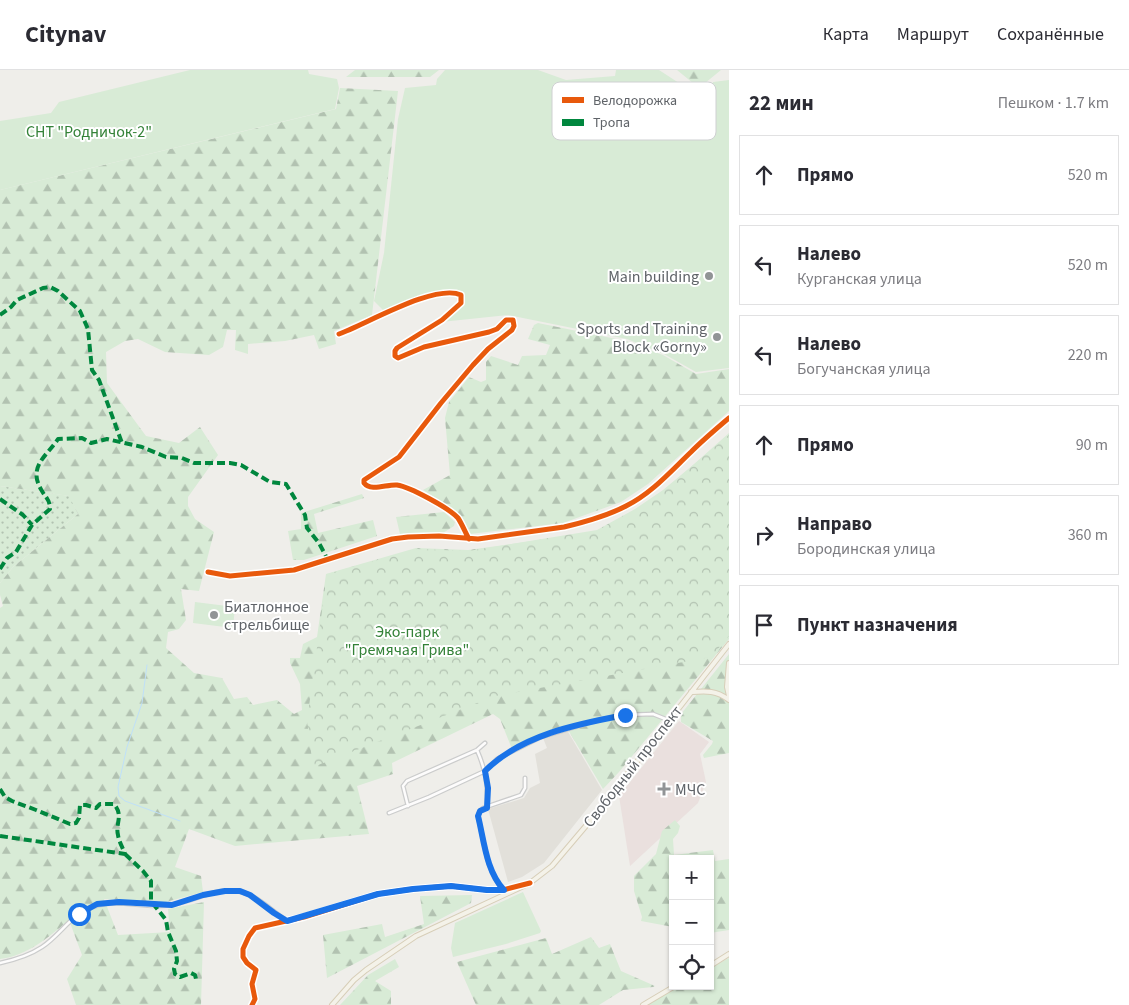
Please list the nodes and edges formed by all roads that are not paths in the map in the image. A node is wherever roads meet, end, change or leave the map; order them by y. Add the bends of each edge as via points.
1 (339, 334) dead end
2 (729, 418) edge
3 (469, 539) junction
4 (208, 572) dead end
5 (729, 644) edge
6 (729, 662) edge
7 (691, 692) junction
8 (729, 698) edge
9 (668, 720) junction
10 (484, 743) dead end
11 (477, 750) junction
12 (485, 771) junction
13 (525, 778) dead end
14 (408, 806) junction
15 (487, 808) junction
16 (389, 813) dead end
17 (530, 883) junction
18 (504, 890) junction
19 (287, 921) junction
20 (729, 954) edge
21 (0, 963) edge
22 (714, 963) edge
23 (669, 990) edge
24 (252, 1005) edge
25 (332, 1005) edge
26 (643, 1005) edge

1 - 3 street via 395,308 451,293 461,295 461,303 442,320 397,348 395,356 398,358 424,347 489,332 506,320 512,320 512,330 473,365 399,457 364,480 367,487 392,485 412,490 451,512
2 - 3 street via 662,481 626,506 564,527
3 - 4 street via 439,536 392,539 294,570 230,576
5 - 7 main road, Свободный проспект
6 - 8 main road
7 - 8 main road via 711,691
7 - 9 main road, Свободный проспект
9 - 12 street via 653,714 625,715 590,722 540,737 497,759
9 - 17 main road, Свободный проспект via 552,866
10 - 11 street
11 - 12 street
11 - 14 street via 407,781 402,786
12 - 14 street
12 - 15 street
13 - 15 street via 521,795
14 - 16 street
15 - 18 street via 478,816 490,867
17 - 18 street
17 - 25 main road, Свободный проспект via 416,936 366,970
18 - 19 street via 451,886 413,889 378,894
19 - 21 street via 240,891 203,895 172,905 97,904 79,914 43,946
19 - 24 street via 255,928 243,949 247,963 256,970
20 - 22 main road
23 - 26 main road

